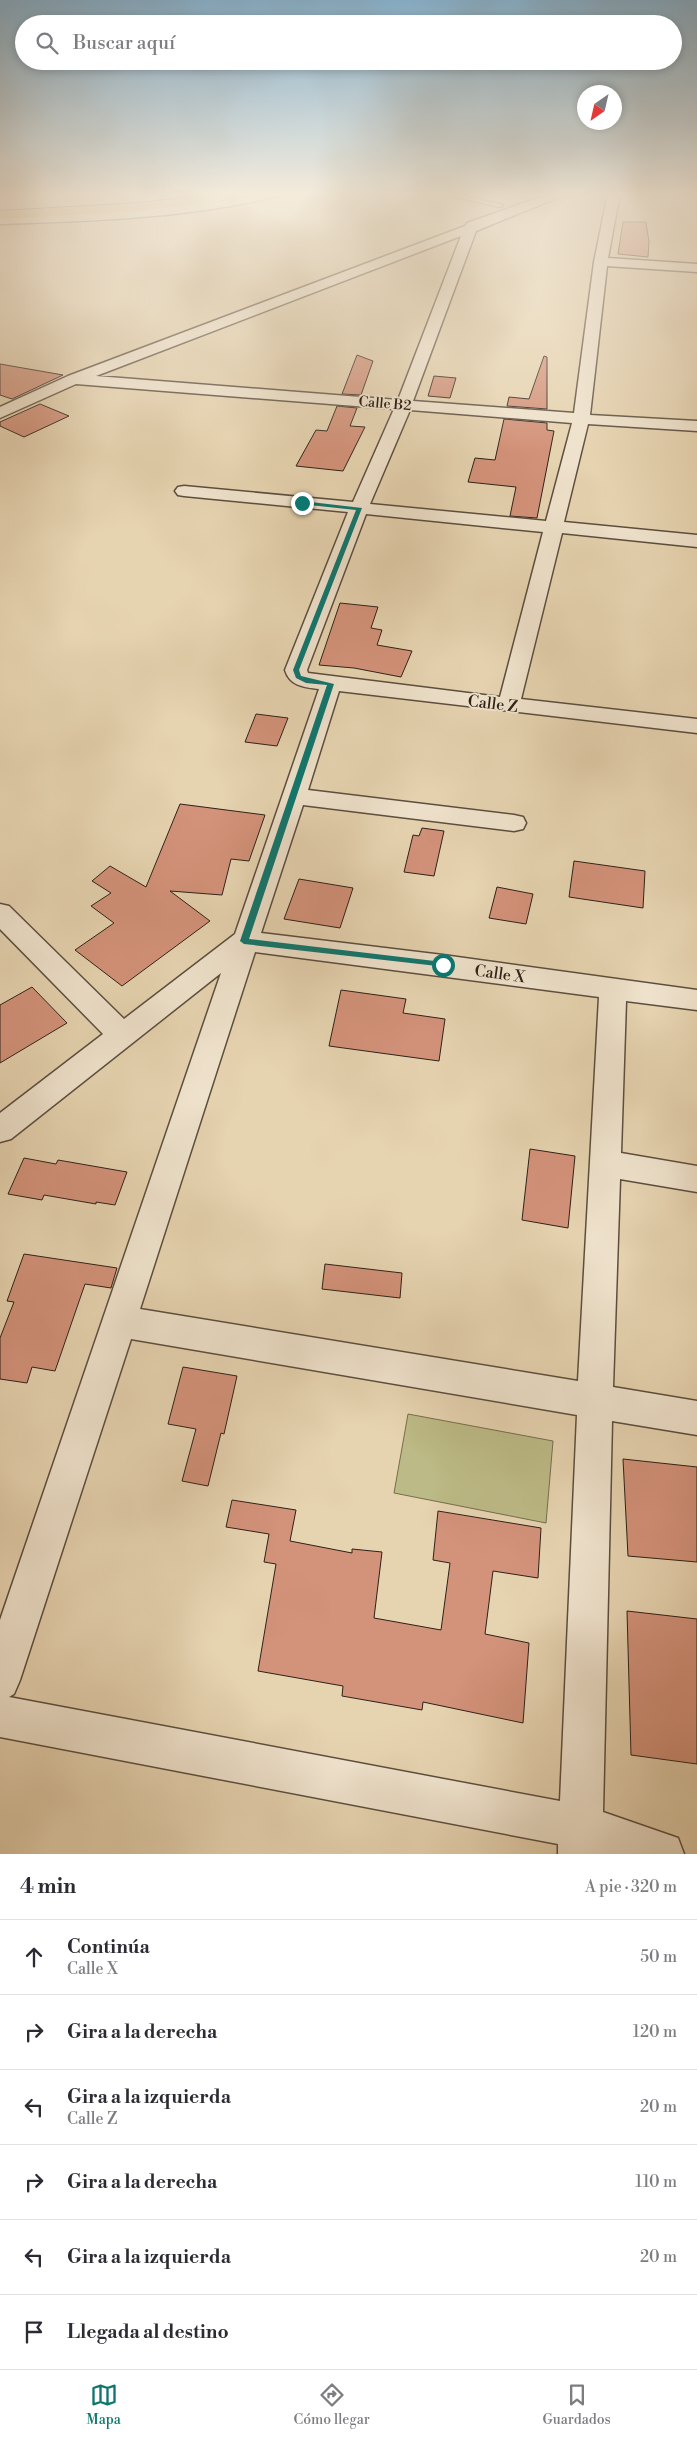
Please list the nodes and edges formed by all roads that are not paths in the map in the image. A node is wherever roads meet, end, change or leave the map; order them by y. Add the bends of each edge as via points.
1 (332, 280) edge
2 (451, 280) edge
3 (599, 280) edge
4 (74, 379) junction
5 (404, 405) junction
6 (0, 413) edge
7 (581, 419) junction
8 (697, 426) edge
9 (184, 491) dead end
10 (359, 508) junction
11 (554, 527) junction
12 (697, 541) edge
13 (331, 684) junction
14 (509, 704) junction
15 (697, 726) edge
16 (293, 796) junction
17 (514, 823) dead end
18 (0, 913) edge
19 (244, 941) junction
20 (613, 989) junction
21 (697, 1000) edge
22 (122, 1035) junction
23 (0, 1130) edge
24 (606, 1164) junction
25 (697, 1179) edge
26 (120, 1321) junction
27 (595, 1400) junction
28 (697, 1418) edge
29 (0, 1680) edge
30 (0, 1716) edge
31 (581, 1841) edge
32 (662, 1854) edge

1 - 4 street
2 - 5 street
3 - 7 street
4 - 5 street, Calle B2
4 - 6 street
5 - 7 street, Calle B2
5 - 10 street
7 - 8 street, Calle B2
7 - 11 street
9 - 10 street
10 - 11 street
10 - 13 street, Calle Z via 296,670 298,677 306,681
11 - 12 street
11 - 14 street
13 - 14 street, Calle Z
13 - 16 street
14 - 15 street, Calle Z
16 - 17 street
16 - 19 street
18 - 22 street
19 - 20 street, Calle X
19 - 22 street
19 - 26 street
20 - 21 street, Calle X
20 - 24 street
22 - 23 street
24 - 25 street
24 - 27 street
26 - 27 street
26 - 29 street
27 - 28 street
27 - 31 street
30 - 31 street
31 - 32 street

